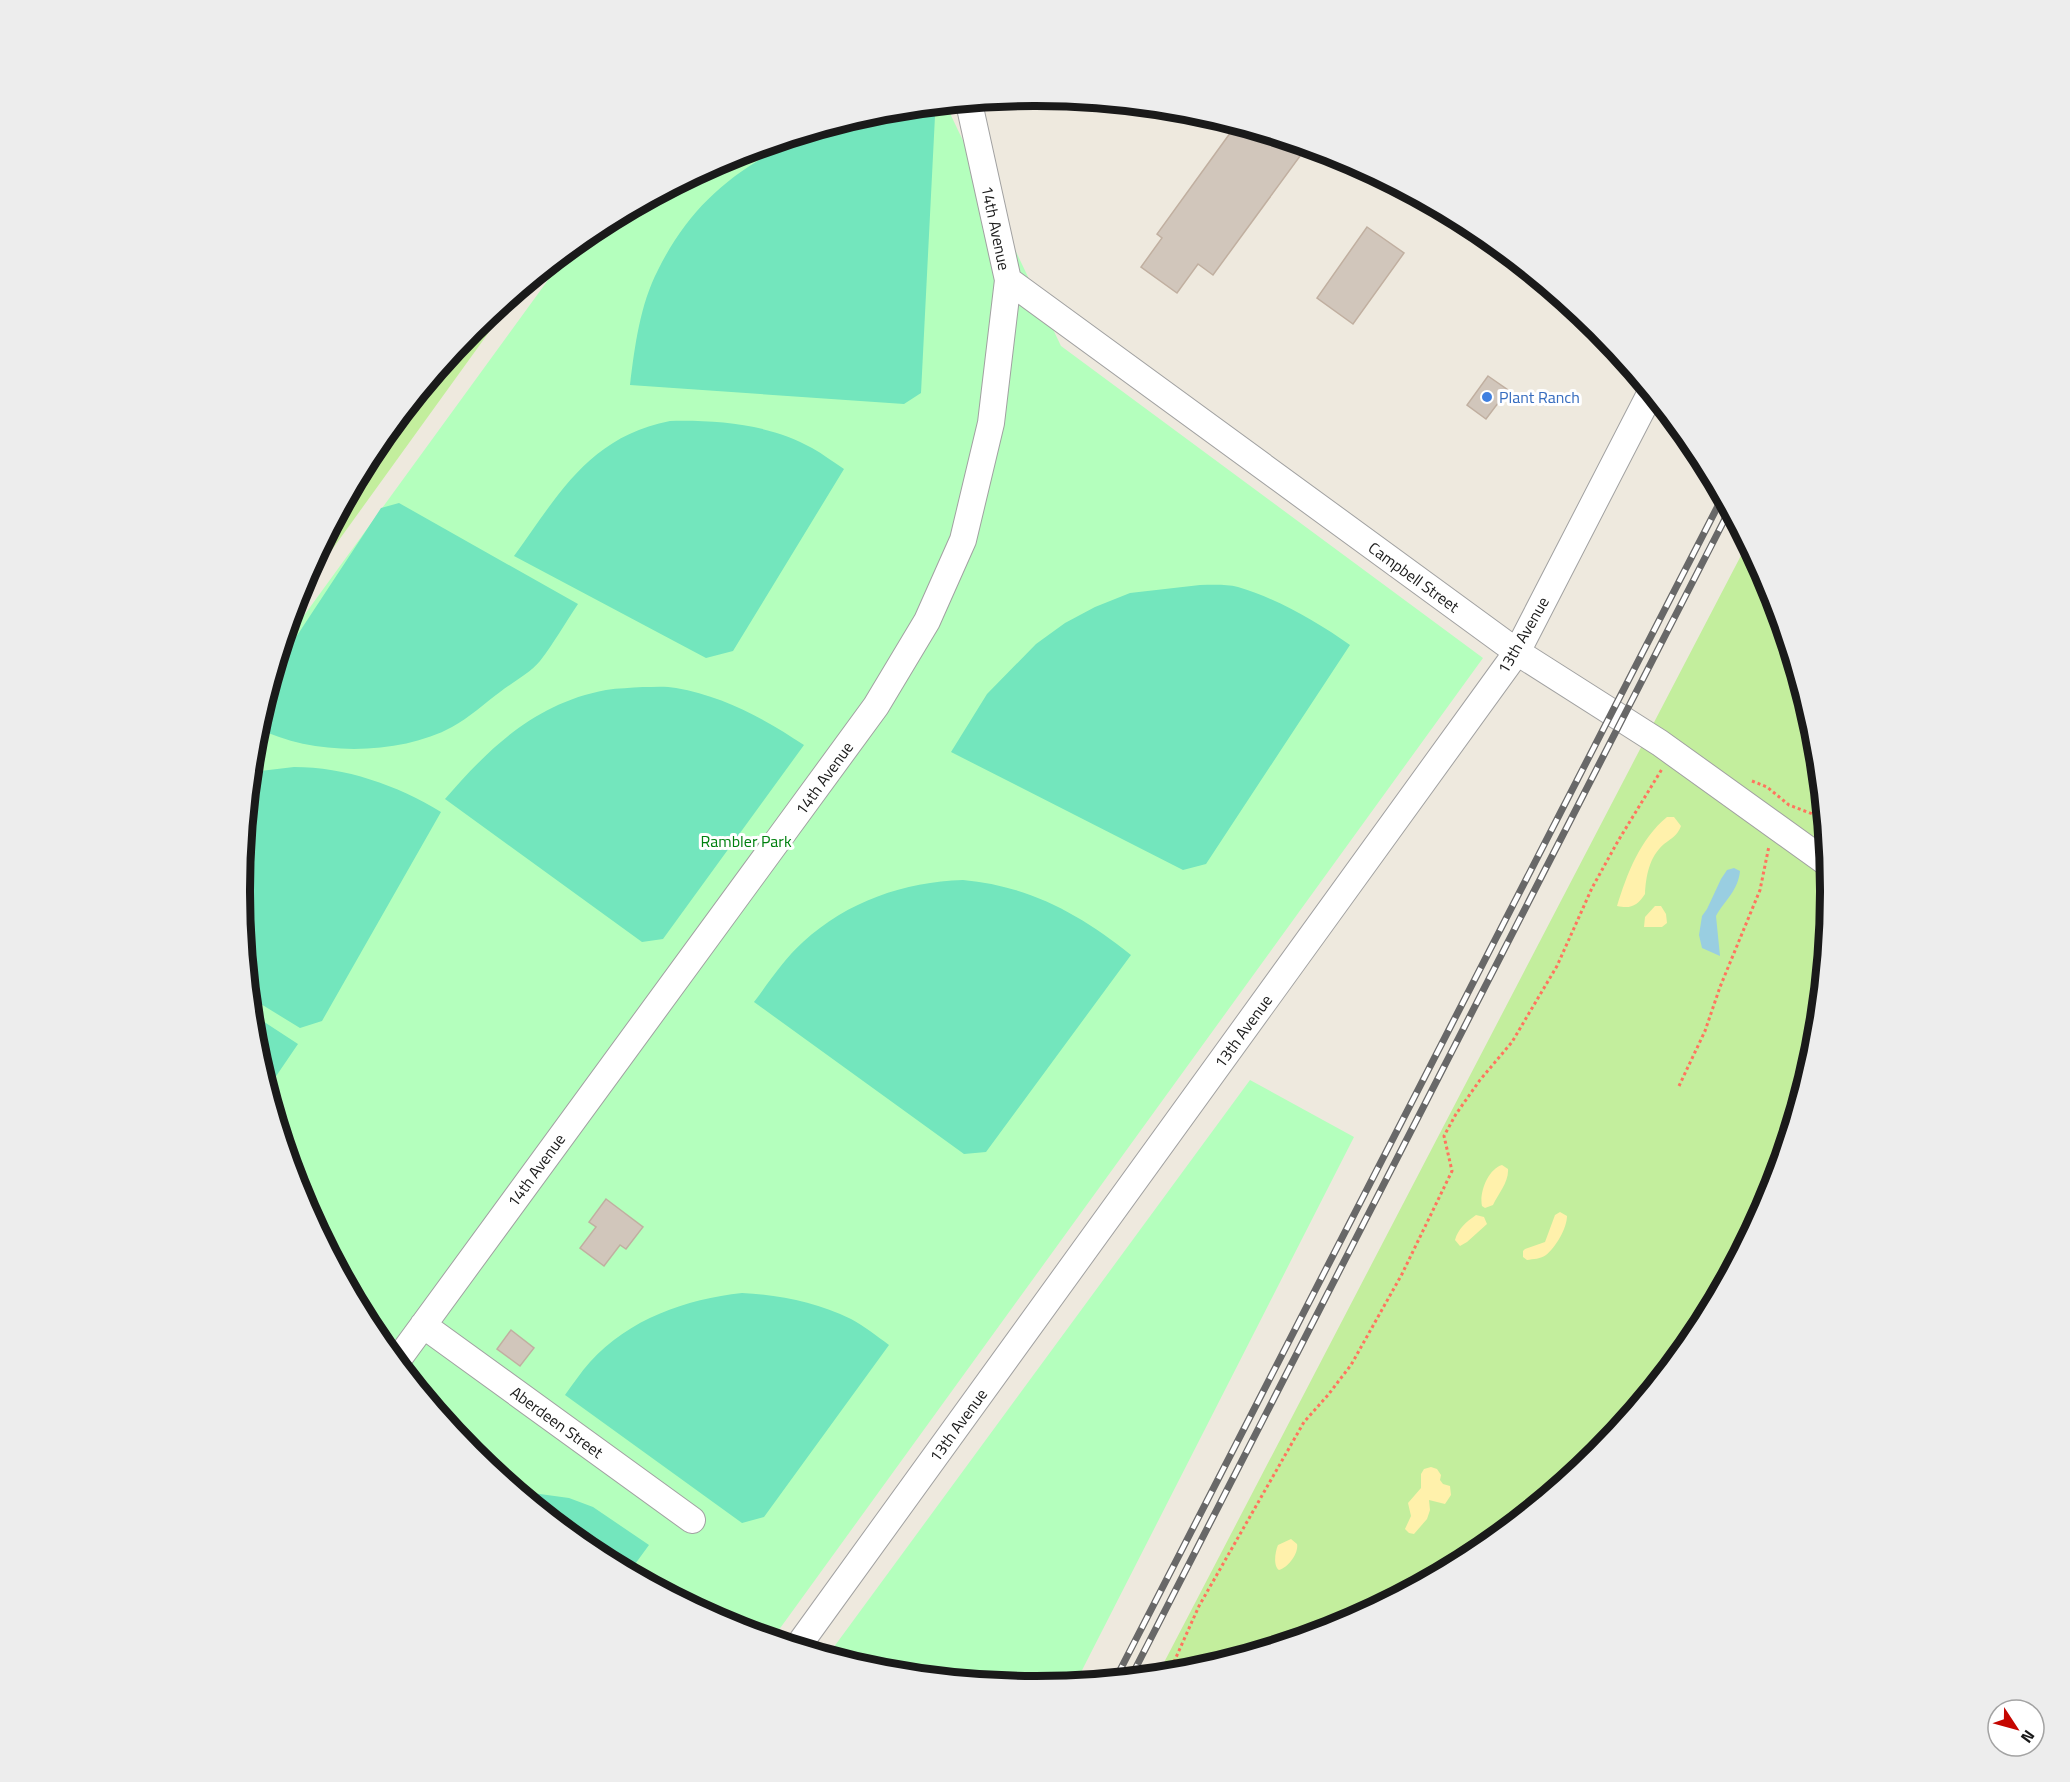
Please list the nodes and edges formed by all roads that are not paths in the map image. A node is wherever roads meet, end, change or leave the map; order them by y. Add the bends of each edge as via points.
1 (970, 109) edge
2 (1008, 280) junction
3 (1647, 400) edge
4 (1517, 652) junction
5 (1819, 857) edge
6 (423, 1325) junction
7 (402, 1353) edge
8 (692, 1520) dead end
9 (802, 1640) edge

1 - 2 street, 14th Avenue
2 - 4 street, Campbell Street
2 - 6 street, 14th Avenue via 991,423 963,540 927,621 876,706
3 - 4 street, 13th Avenue
4 - 5 street, Campbell Street via 1660,743
4 - 9 street, 13th Avenue
6 - 7 street, 14th Avenue
6 - 8 street, Aberdeen Street

